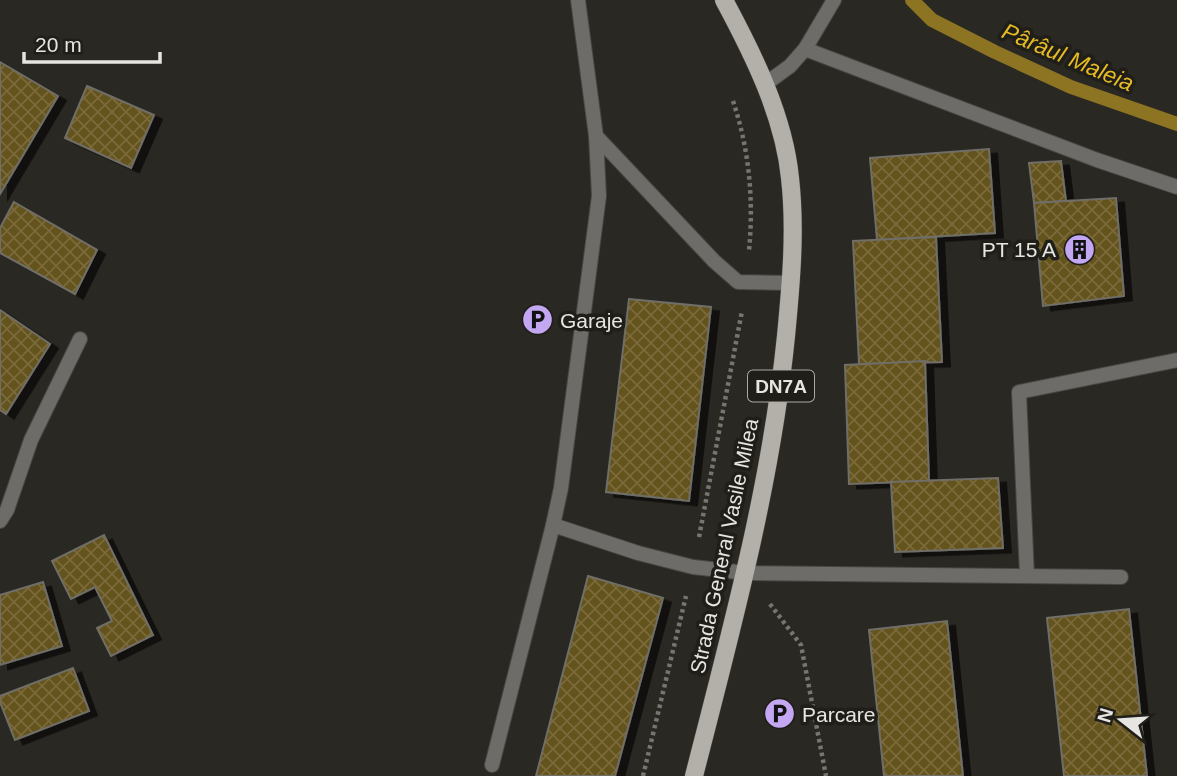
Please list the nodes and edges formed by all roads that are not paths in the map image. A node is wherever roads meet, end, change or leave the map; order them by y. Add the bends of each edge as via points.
1 (578, 0) edge
2 (724, 0) edge
3 (834, 0) edge
4 (805, 49) junction
5 (764, 85) junction
6 (596, 136) junction
7 (1177, 187) edge
8 (792, 283) junction
9 (80, 339) dead end
10 (1177, 360) edge
11 (0, 521) edge
12 (553, 526) junction
13 (746, 573) junction
14 (1027, 576) junction
15 (1121, 577) dead end
16 (492, 765) dead end
17 (694, 776) edge

1 - 6 street
2 - 5 main road, Strada General Vasile Milea / DN7A
3 - 4 street
4 - 5 street
4 - 7 street
5 - 8 main road, Strada General Vasile Milea / DN7A via 790,177
6 - 8 street via 738,282
6 - 12 street via 599,196
8 - 13 main road, Strada General Vasile Milea / DN7A via 781,385
9 - 11 street via 31,440
10 - 14 street via 1019,392
12 - 13 street via 693,567
12 - 16 street
13 - 14 street
13 - 17 main road, Strada General Vasile Milea / DN7A
14 - 15 street

